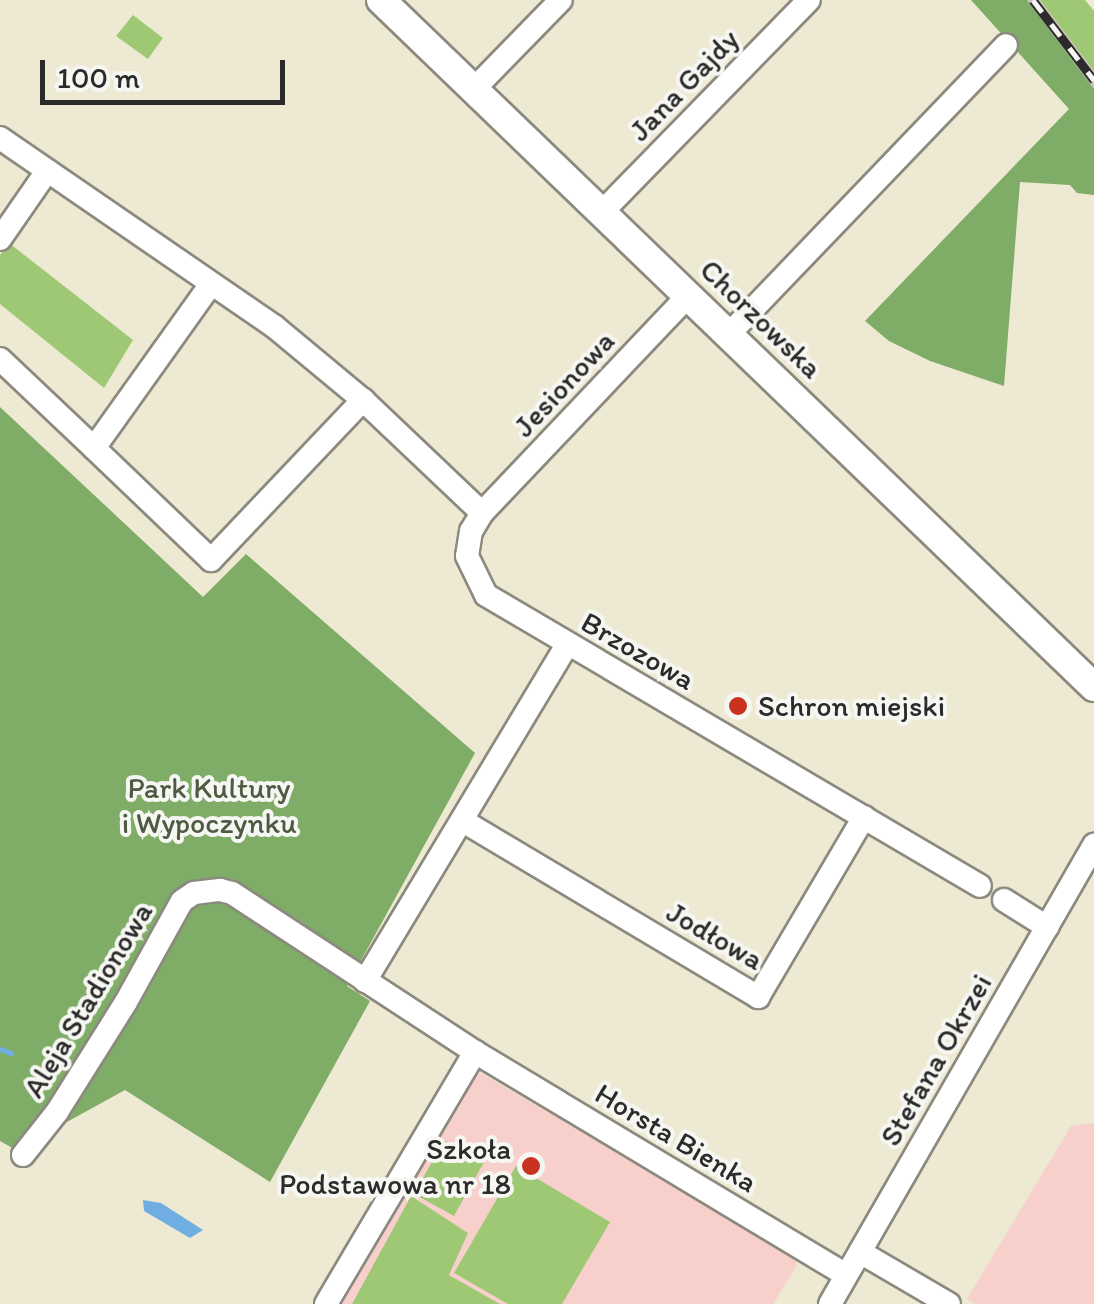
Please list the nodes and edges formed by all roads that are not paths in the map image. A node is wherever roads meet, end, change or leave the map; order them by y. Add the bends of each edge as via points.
1 (381, 0) edge
2 (561, 0) edge
3 (809, 0) edge
4 (1006, 45) dead end
5 (474, 89) junction
6 (0, 138) edge
7 (47, 171) junction
8 (602, 212) junction
9 (0, 239) edge
10 (212, 284) junction
11 (689, 295) junction
12 (729, 334) junction
13 (0, 359) edge
14 (363, 400) junction
15 (94, 448) junction
16 (482, 513) junction
17 (568, 644) junction
18 (1094, 687) edge
19 (864, 817) junction
20 (463, 821) junction
21 (1094, 845) edge
22 (980, 886) dead end
23 (1004, 900) dead end
24 (1047, 926) junction
25 (364, 981) junction
26 (475, 1052) junction
27 (23, 1155) dead end
28 (860, 1252) junction
29 (846, 1275) junction
30 (326, 1304) edge
31 (830, 1304) edge
32 (949, 1304) edge

1 - 5 main road, Chorzowska
2 - 5 street
3 - 8 street, Jana Gajdy
4 - 12 street
5 - 8 main road, Chorzowska
6 - 7 street
7 - 9 street
7 - 10 street
8 - 11 main road, Chorzowska
10 - 14 street
10 - 15 street
11 - 12 main road, Chorzowska
11 - 16 street, Jesionowa
12 - 18 main road, Chorzowska
13 - 15 street
14 - 15 street via 211,560
14 - 16 street
16 - 17 street, Brzozowa via 468,542 476,582 498,604
17 - 19 street, Brzozowa
17 - 20 street
19 - 20 street, Jodłowa via 758,997
19 - 22 street, Brzozowa
20 - 25 street
21 - 24 street, Stefana Okrzei
23 - 24 street
24 - 28 street, Stefana Okrzei
25 - 26 street, Horsta Bienka
25 - 27 street, Aleja Stadionowa via 232,892 194,893 182,901 126,1002
26 - 29 street, Horsta Bienka
26 - 30 street
28 - 29 street, Stefana Okrzei
28 - 32 street
29 - 31 street, Stefana Okrzei

